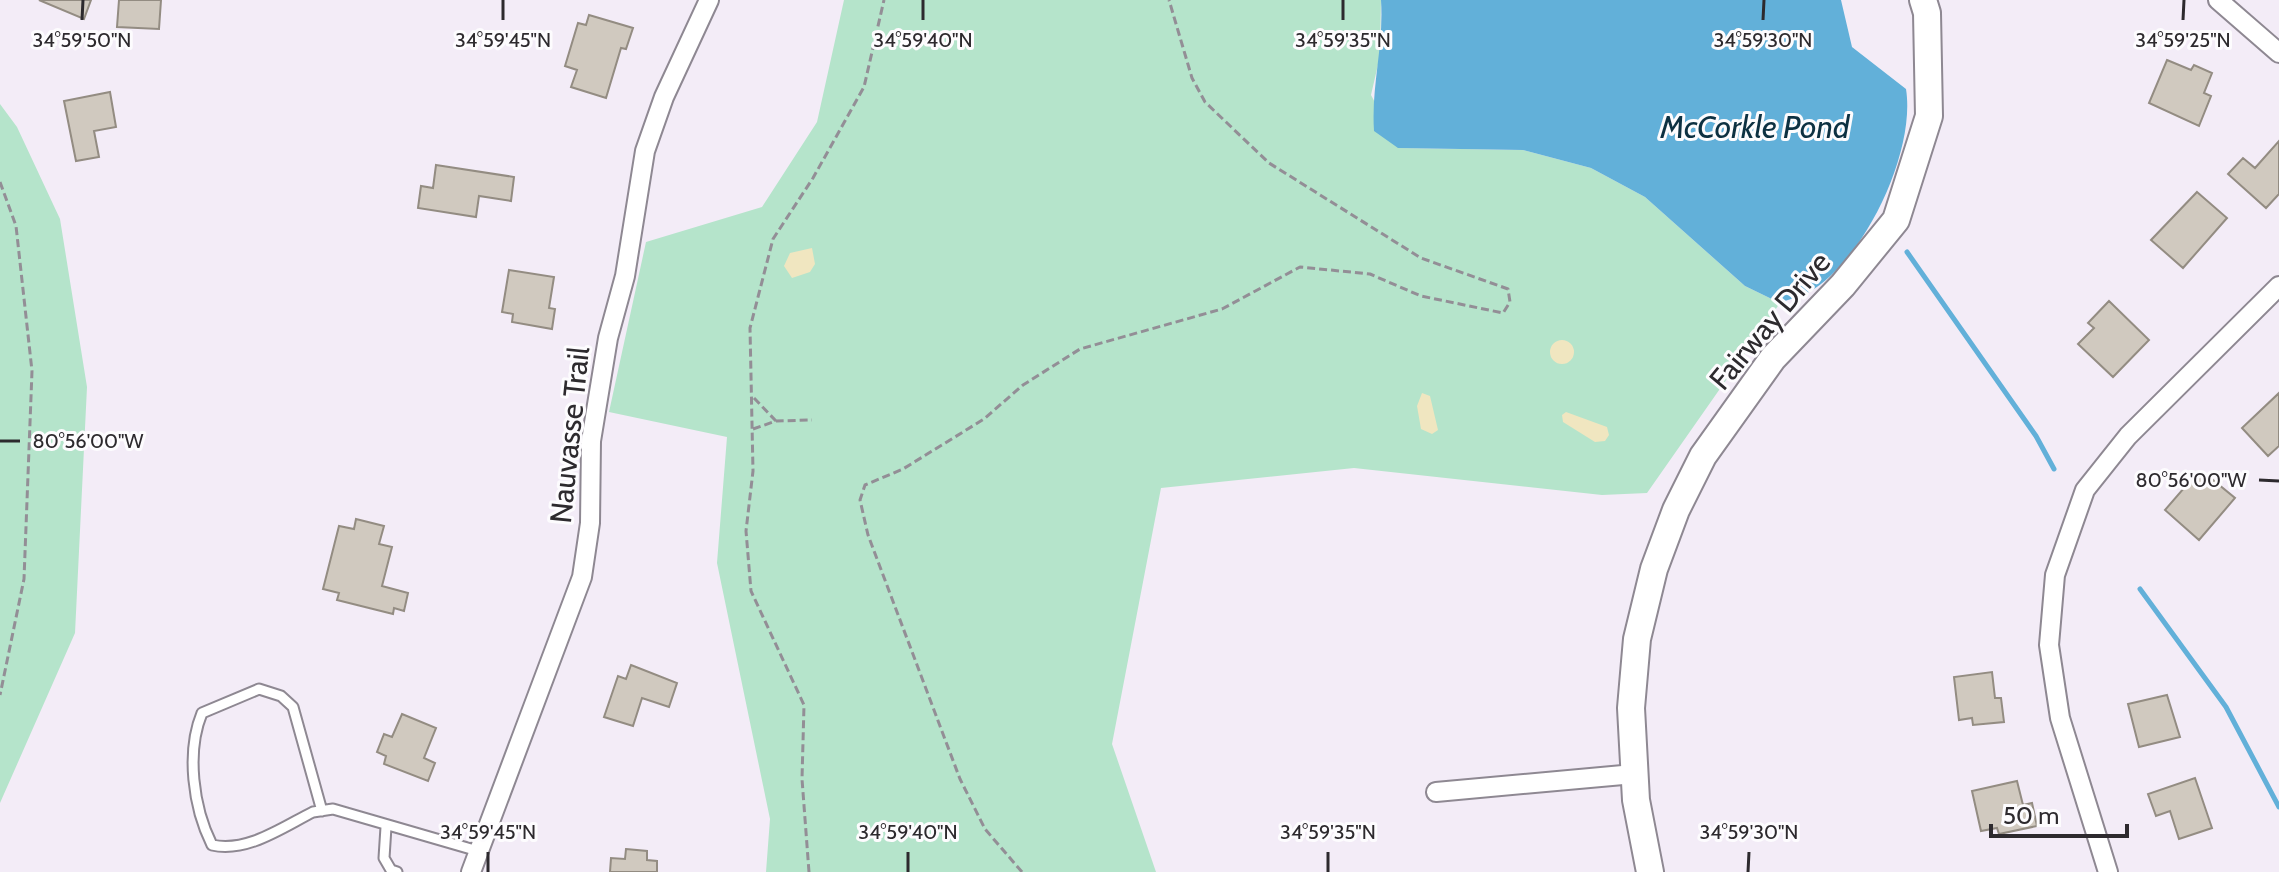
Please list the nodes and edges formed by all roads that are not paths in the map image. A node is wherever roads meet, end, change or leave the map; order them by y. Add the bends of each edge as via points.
1 (709, 0) edge
2 (1923, 0) edge
3 (2218, 0) edge
4 (2279, 53) edge
5 (2279, 286) edge
6 (1634, 774) junction
7 (1436, 792) dead end
8 (322, 811) junction
9 (386, 827) junction
10 (478, 851) junction
11 (397, 872) edge
12 (471, 872) edge
13 (1650, 872) edge
14 (2108, 872) edge

1 - 10 street, Nauvasse Trail via 645,151 591,441 590,523 582,577
2 - 6 street, Fairway Drive via 1929,116 1896,220 1773,358 1703,456 1654,569 1637,639 1631,708
3 - 4 street
5 - 14 street via 2128,436 2085,490 2055,575 2049,645 2060,718
6 - 7 street
6 - 13 street, Fairway Drive
8 - 8 lane via 252,842 227,848 212,845 197,796 193,735 202,713 259,689 281,696 293,707
8 - 9 lane via 333,809
9 - 10 lane
9 - 11 lane via 384,858
10 - 12 street, Nauvasse Trail

